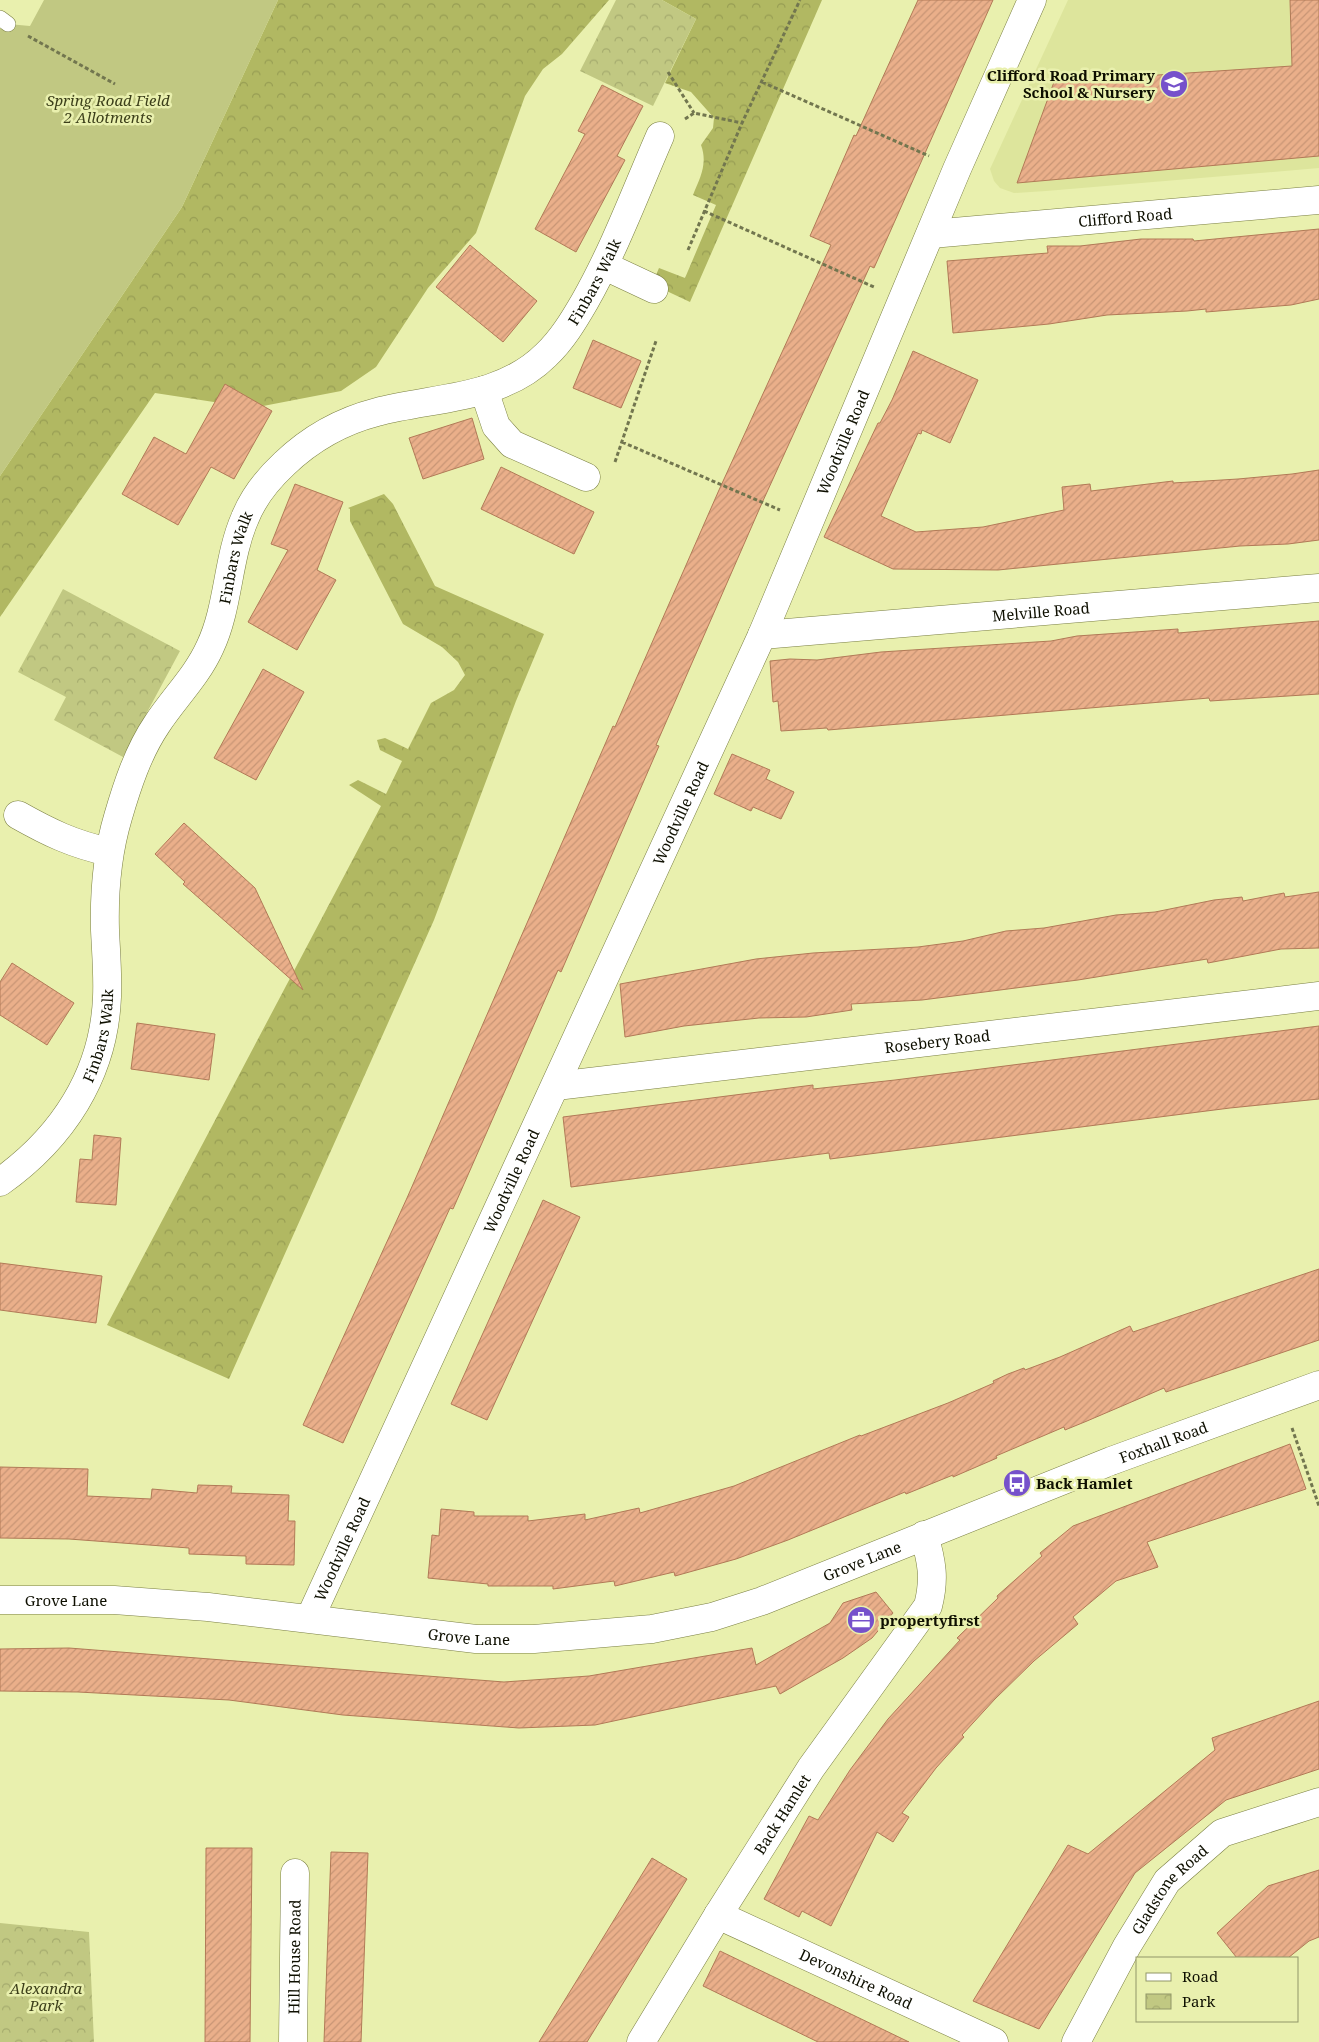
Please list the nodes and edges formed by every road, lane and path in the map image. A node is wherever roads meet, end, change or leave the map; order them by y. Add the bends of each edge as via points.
1 (800, 0) edge
2 (1032, 0) edge
3 (4, 21) edge
4 (668, 72) dead end
5 (762, 82) junction
6 (116, 84) dead end
7 (694, 114) junction
8 (742, 124) junction
9 (660, 136) joint
10 (957, 169) junction
11 (1319, 200) edge
12 (704, 212) junction
13 (931, 234) junction
14 (688, 250) dead end
15 (605, 266) junction
16 (654, 289) dead end
17 (902, 300) junction
18 (656, 341) dead end
19 (484, 390) junction
20 (622, 442) junction
21 (586, 477) joint
22 (808, 522) junction
23 (1319, 588) edge
24 (762, 635) junction
25 (18, 814) dead end
26 (109, 852) junction
27 (1319, 996) edge
28 (556, 1086) junction
29 (0, 1182) edge
30 (1319, 1385) edge
31 (1281, 1398) junction
32 (1319, 1506) edge
33 (924, 1535) junction
34 (0, 1600) edge
35 (310, 1618) junction
36 (1319, 1802) edge
37 (295, 1872) dead end
38 (718, 1915) junction
39 (293, 2042) edge
40 (641, 2042) edge
41 (994, 2042) edge
42 (1076, 2042) edge

1 - 5 path
2 - 10 street, Woodville Road
3 - 6 path
4 - 7 path
5 - 8 path
5 - 10 path
7 - 8 path
7 - 9 path
8 - 12 path
9 - 15 street, Finbars Walk
10 - 13 street, Woodville Road
11 - 13 street, Clifford Road
12 - 14 path
12 - 17 path
13 - 17 street, Woodville Road
15 - 16 street
15 - 19 street, Finbars Walk via 571,324 545,357 510,380
17 - 22 street, Woodville Road
18 - 20 path
19 - 21 street via 496,426 512,444
19 - 26 street, Finbars Walk via 348,421 313,439 276,471 245,517 209,652 143,748
20 - 21 path via 602,485
20 - 22 path
22 - 24 street, Woodville Road
23 - 24 street, Melville Road
24 - 28 street, Woodville Road
25 - 26 street via 80,846
26 - 29 street, Finbars Walk via 105,925 107,997 98,1049 85,1085 62,1126 25,1165
27 - 28 street, Rosebery Road
28 - 35 street, Woodville Road
30 - 31 street, Foxhall Road
31 - 32 path
31 - 33 street, Foxhall Road via 1111,1460
33 - 35 street, Grove Lane via 762,1601 712,1617 652,1629 534,1639 476,1639
33 - 38 street, Back Hamlet via 932,1561 932,1591 928,1606 811,1768
34 - 35 street, Grove Lane via 114,1600
36 - 42 street, Gladstone Road via 1222,1834 1167,1881 1127,1946
37 - 39 street, Hill House Road
38 - 40 street, Back Hamlet
38 - 41 street, Devonshire Road

